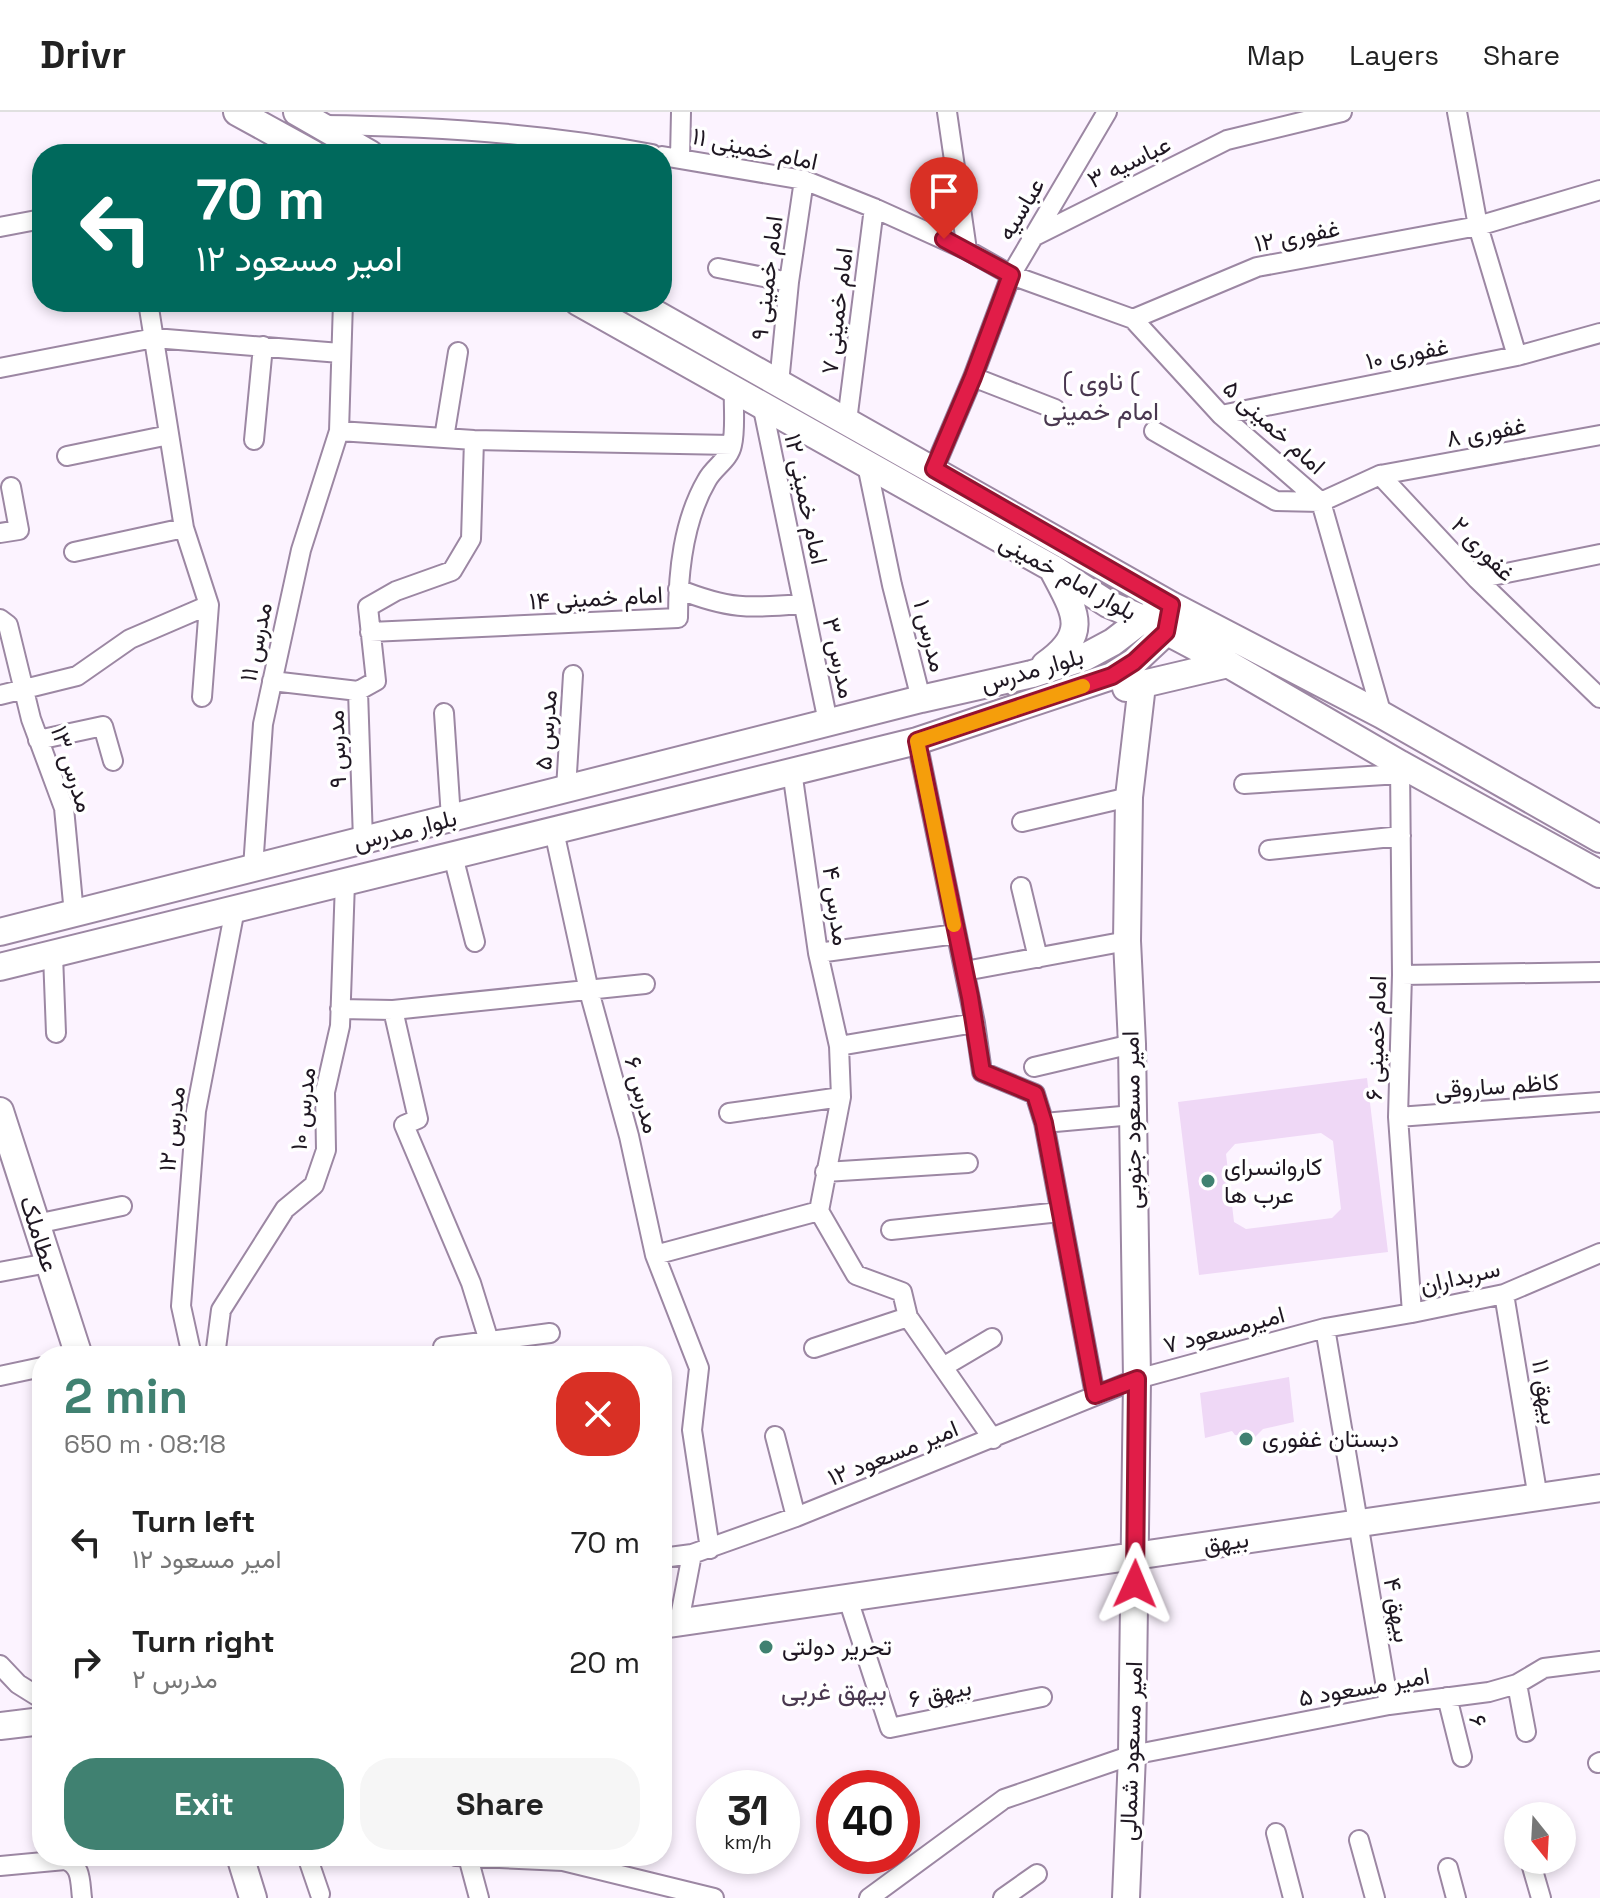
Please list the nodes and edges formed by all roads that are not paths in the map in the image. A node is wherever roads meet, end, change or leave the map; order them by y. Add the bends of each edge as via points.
1 (237, 112) edge
2 (681, 112) edge
3 (947, 112) edge
4 (1107, 112) edge
5 (1342, 112) edge
6 (1457, 112) edge
7 (310, 117) edge
8 (1303, 117) edge
9 (295, 144) edge
10 (354, 144) edge
11 (562, 144) edge
12 (669, 144) edge
13 (672, 160) edge
14 (804, 180) junction
15 (1600, 190) edge
16 (874, 208) junction
17 (32, 221) edge
18 (1478, 226) junction
19 (0, 227) edge
20 (1031, 238) junction
21 (967, 250) junction
22 (718, 268) dead end
23 (1011, 275) junction
24 (789, 282) junction
25 (150, 312) edge
26 (342, 312) edge
27 (596, 312) edge
28 (653, 312) edge
29 (1133, 319) junction
30 (1600, 333) edge
31 (154, 338) junction
32 (263, 346) junction
33 (458, 352) dead end
34 (340, 353) junction
35 (1517, 356) junction
36 (0, 368) edge
37 (973, 377) junction
38 (779, 383) junction
39 (734, 389) junction
40 (762, 404) junction
41 (1055, 409) dead end
42 (1221, 415) junction
43 (847, 421) junction
44 (339, 431) junction
45 (1154, 431) dead end
46 (169, 435) junction
47 (1600, 435) edge
48 (444, 438) junction
49 (254, 440) dead end
50 (474, 440) junction
51 (732, 445) junction
52 (67, 456) dead end
53 (867, 465) junction
54 (934, 469) junction
55 (1380, 475) junction
56 (11, 487) dead end
57 (1321, 502) junction
58 (184, 528) junction
59 (0, 533) edge
60 (1066, 545) junction
61 (74, 552) dead end
62 (1600, 554) edge
63 (1052, 568) junction
64 (1477, 579) junction
65 (678, 589) junction
66 (803, 604) junction
67 (209, 605) junction
68 (1171, 605) junction
69 (0, 619) edge
70 (1143, 619) junction
71 (370, 632) junction
72 (1166, 632) junction
73 (1228, 664) junction
74 (1032, 674) junction
75 (573, 675) dead end
76 (272, 681) junction
77 (1142, 685) junction
78 (22, 688) junction
79 (358, 691) junction
80 (0, 695) edge
81 (202, 697) dead end
82 (1600, 698) edge
83 (921, 699) junction
84 (1035, 703) junction
85 (444, 713) dead end
86 (1382, 715) junction
87 (828, 722) junction
88 (38, 740) junction
89 (917, 741) junction
90 (113, 761) dead end
91 (1400, 769) junction
92 (792, 771) junction
93 (1495, 779) junction
94 (1244, 784) dead end
95 (555, 791) junction
96 (1129, 797) junction
97 (1476, 806) junction
98 (451, 818) junction
99 (1022, 822) dead end
100 (554, 831) junction
101 (1401, 836) junction
102 (1600, 839) edge
103 (363, 840) junction
104 (1269, 850) dead end
105 (453, 856) junction
106 (253, 868) junction
107 (1600, 874) edge
108 (345, 882) junction
109 (1021, 887) dead end
110 (235, 909) junction
111 (74, 914) junction
112 (0, 932) edge
113 (956, 934) junction
114 (1127, 941) junction
115 (475, 942) dead end
116 (818, 953) junction
117 (53, 955) junction
118 (1038, 958) junction
119 (0, 967) edge
120 (965, 971) junction
121 (1600, 972) edge
122 (1402, 975) junction
123 (645, 984) dead end
124 (589, 991) junction
125 (340, 1009) junction
126 (393, 1010) junction
127 (975, 1023) junction
128 (56, 1033) dead end
129 (1132, 1044) junction
130 (839, 1046) junction
131 (1034, 1067) dead end
132 (841, 1097) junction
133 (1600, 1102) edge
134 (0, 1111) edge
135 (729, 1113) dead end
136 (1133, 1115) junction
137 (1398, 1117) junction
138 (1044, 1123) junction
139 (968, 1163) dead end
140 (825, 1172) junction
141 (122, 1206) dead end
142 (819, 1211) junction
143 (1060, 1212) junction
144 (36, 1224) junction
145 (891, 1230) dead end
146 (1600, 1253) edge
147 (655, 1255) junction
148 (48, 1263) junction
149 (0, 1272) edge
150 (1504, 1294) junction
151 (1412, 1313) junction
152 (908, 1317) junction
153 (1325, 1328) junction
154 (550, 1333) dead end
155 (992, 1338) dead end
156 (489, 1341) junction
157 (76, 1346) edge
158 (190, 1346) edge
159 (216, 1346) edge
160 (451, 1346) edge
161 (814, 1348) dead end
162 (943, 1367) junction
163 (32, 1369) edge
164 (0, 1376) edge
165 (1137, 1379) junction
166 (1095, 1395) junction
167 (775, 1436) dead end
168 (993, 1439) junction
169 (1600, 1488) edge
170 (1538, 1498) junction
171 (796, 1517) junction
172 (1358, 1524) junction
173 (701, 1552) junction
174 (1136, 1555) junction
175 (672, 1556) edge
176 (847, 1596) junction
177 (672, 1618) edge
178 (672, 1623) edge
179 (1600, 1661) edge
180 (0, 1665) edge
181 (1517, 1684) junction
182 (32, 1693) edge
183 (1042, 1697) dead end
184 (1447, 1697) junction
185 (1389, 1705) junction
186 (32, 1722) edge
187 (0, 1726) edge
188 (1526, 1732) dead end
189 (1132, 1755) junction
190 (1462, 1757) dead end
191 (1276, 1833) dead end
192 (1359, 1840) dead end
193 (32, 1863) edge
194 (0, 1866) edge
195 (76, 1866) edge
196 (243, 1866) edge
197 (310, 1866) edge
198 (470, 1866) edge
199 (583, 1866) edge
200 (1448, 1868) dead end
201 (1037, 1874) dead end
202 (1534, 1874) edge
203 (638, 1880) junction
204 (320, 1894) dead end
205 (82, 1898) edge
206 (253, 1898) edge
207 (479, 1898) edge
208 (644, 1898) edge
209 (714, 1898) edge
210 (869, 1898) edge
211 (1003, 1898) edge
212 (1126, 1898) edge
213 (1293, 1898) edge
214 (1375, 1898) edge
215 (1456, 1898) edge
216 (1541, 1898) edge

1 - 9 main road
2 - 12 street
3 - 21 street
4 - 20 street, عباسیه
5 - 8 street, عباسیه ۳
6 - 18 street
7 - 10 main road
7 - 11 street, امام خمینی ۱۱
8 - 20 street, عباسیه ۳ via 1227,140
13 - 14 street, امام خمینی ۱۱
14 - 16 street, امام خمینی ۱۱
14 - 24 street, امام خمینی ۹
15 - 18 street, غفوری ۱۲
16 - 21 street, امام خمینی ۱۱
16 - 43 street, امام خمینی ۷
17 - 19 street
18 - 29 street, غفوری ۱۲ via 1257,267
18 - 35 street
20 - 23 street, عباسیه
21 - 23 street, امام خمینی ۱۱
22 - 24 street
23 - 29 street, امام خمینی ۵
23 - 37 street, عباسیه
24 - 38 street, امام خمینی ۹
25 - 31 street
26 - 34 street, مدرس ۱۱
27 - 39 main road, بلوار امام خمینی
28 - 38 main road, بلوار امام خمینی
29 - 42 street, امام خمینی ۵
30 - 35 street, غفوری ۱۰
31 - 32 street
31 - 36 street
31 - 46 street
32 - 34 street
32 - 49 street
33 - 48 street
34 - 44 street, مدرس ۱۱
35 - 42 street, غفوری ۱۰
37 - 41 street
37 - 54 street, عباسیه
38 - 43 main road, بلوار امام خمینی
39 - 40 main road, بلوار امام خمینی
39 - 51 street
40 - 53 main road, بلوار امام خمینی
40 - 66 street, امام خمینی ۱۲
42 - 57 street, امام خمینی ۵
43 - 54 main road, بلوار امام خمینی
44 - 48 street
44 - 76 street, مدرس ۱۱ via 301,550
45 - 57 street via 1276,501
46 - 52 street
46 - 58 street
47 - 55 street, غفوری ۸
48 - 50 street
50 - 51 street
50 - 71 street, مدرس ۹ via 471,539 452,571 368,607
51 - 65 street, امام خمینی ۱۴ via 694,508
53 - 63 main road, بلوار امام خمینی
53 - 83 street, مدرس ۱
54 - 60 main road, بلوار امام خمینی
55 - 57 street
55 - 64 street, غفوری ۲
56 - 59 street via 19,530
57 - 86 street, امام خمینی ۵
58 - 61 street
58 - 67 street
60 - 63 main road
60 - 68 main road, بلوار امام خمینی
62 - 64 street
63 - 70 main road, بلوار امام خمینی via 1108,604
63 - 74 main road via 1073,608 1076,629 1059,655
64 - 82 street, غفوری ۲
65 - 66 street via 743,608
65 - 71 street, امام خمینی ۱۴ via 678,618
66 - 87 street, مدرس ۳
67 - 78 street via 130,639 77,676
67 - 81 street
68 - 70 main road, بلوار مدرس
68 - 72 main road
68 - 86 main road, بلوار امام خمینی
69 - 78 street, مدرس ۱۳ via 8,625
70 - 72 main road, بلوار امام خمینی
70 - 74 main road, بلوار مدرس via 1085,657
71 - 79 street, مدرس ۹ via 376,681
72 - 73 main road, بلوار امام خمینی
72 - 84 main road, بلوار مدرس via 1112,676
73 - 77 main road
73 - 91 main road, بلوار امام خمینی
74 - 83 main road, بلوار مدرس
75 - 95 street, مدرس ۵
76 - 79 street
76 - 106 street, مدرس ۱۱ via 263,724
77 - 84 main road
77 - 96 main road, امیر مسعود جنوبی
78 - 80 street
78 - 88 street, مدرس ۱۳
79 - 103 street, مدرس ۹
83 - 87 main road, بلوار مدرس
84 - 89 main road, بلوار مدرس
85 - 98 street
86 - 93 main road, بلوار امام خمینی
87 - 95 main road, بلوار مدرس
88 - 90 street via 103,726
88 - 111 street, مدرس ۱۳ via 64,808
89 - 92 main road, بلوار مدرس
89 - 113 street
91 - 94 street
91 - 97 main road, بلوار امام خمینی
91 - 101 street, امام خمینی ۶
92 - 100 main road, بلوار مدرس
92 - 116 street, مدرس ۴
93 - 97 main road
93 - 102 main road, بلوار امام خمینی
95 - 98 main road, بلوار مدرس
95 - 100 main road
96 - 99 street
96 - 114 main road, امیر مسعود جنوبی
97 - 107 main road, بلوار امام خمینی
98 - 103 main road, بلوار مدرس
100 - 105 main road, بلوار مدرس
100 - 124 street, مدرس ۶
101 - 104 street
101 - 122 street, امام خمینی ۶
103 - 106 main road, بلوار مدرس
105 - 108 main road, بلوار مدرس
105 - 115 street
106 - 111 main road, بلوار مدرس
108 - 110 main road, بلوار مدرس
108 - 125 street, مدرس ۱۰
109 - 118 street
110 - 117 main road, بلوار مدرس
110 - 158 street, مدرس ۱۲ via 196,1111 181,1306
111 - 112 main road, بلوار مدرس
113 - 116 street
113 - 120 street
114 - 118 street
114 - 129 main road, امیر مسعود جنوبی
116 - 130 street, مدرس ۴
117 - 119 main road, بلوار مدرس
117 - 128 street
118 - 120 street
120 - 127 street
121 - 122 street
122 - 137 street, امام خمینی ۶
123 - 124 street
124 - 126 street
124 - 147 street, مدرس ۶
125 - 126 street
125 - 159 street, مدرس ۱۰ via 325,1092 326,1150 314,1185 285,1209 221,1310
126 - 156 street via 418,1119 404,1125 471,1283
127 - 130 street
127 - 138 street via 982,1072 1035,1094
129 - 131 street
129 - 136 main road, امیر مسعود جنوبی
130 - 132 street, مدرس ۴
132 - 135 street
132 - 140 street, مدرس ۴
133 - 137 street, کاظم ساروقی
134 - 144 main road, عطاملک
136 - 138 street
136 - 165 main road, امیر مسعود جنوبی
137 - 151 street, امام خمینی ۶
138 - 143 street
139 - 140 street
140 - 142 street, مدرس ۴
141 - 144 street
142 - 147 street
142 - 152 street via 856,1275 902,1292
143 - 145 street
143 - 166 street
144 - 148 main road, عطاملک
146 - 150 street, سربداران
147 - 173 street, مدرس ۶ via 699,1368 692,1430
148 - 149 street
148 - 157 main road, عطاملک
150 - 151 street, سربداران
150 - 170 street, بیهق ۱۱
151 - 153 street, سربداران
152 - 161 street
152 - 162 street
153 - 165 street, امیرمسعود ۷
153 - 172 street, بیهق ۴
154 - 156 street
155 - 162 street
156 - 160 street
162 - 168 street
163 - 164 street
165 - 166 street, امیر مسعود ۱۲
165 - 174 main road, امیر مسعود جنوبی
166 - 168 street, امیر مسعود ۱۲
167 - 171 street
168 - 171 street, امیر مسعود ۱۲
169 - 170 main road, بیهق
170 - 172 main road, بیهق
171 - 173 street, امیر مسعود ۱۲
172 - 174 main road, بیهق
172 - 185 street, بیهق ۴
173 - 175 street, امیر مسعود ۱۲
173 - 177 street
174 - 176 main road, بیهق
174 - 189 main road, امیر مسعود شمالی
176 - 178 main road, بیهق
176 - 183 street, بیهق ۶ via 890,1728
179 - 181 street, امیر مسعود ۵ via 1544,1668
180 - 182 street
181 - 184 street, امیر مسعود ۵
181 - 188 street, ۶
184 - 185 street, امیر مسعود ۵
184 - 190 street, ۶
185 - 189 street, امیر مسعود ۵
186 - 187 main road
189 - 210 street, امیر مسعود ۵ via 1004,1799
189 - 212 main road, امیر مسعود شمالی
191 - 213 street
192 - 214 street
193 - 194 street
195 - 205 street
196 - 206 main road
197 - 204 street
198 - 207 street
199 - 203 street
200 - 215 street
201 - 211 street
202 - 216 street
203 - 208 street
203 - 209 street

